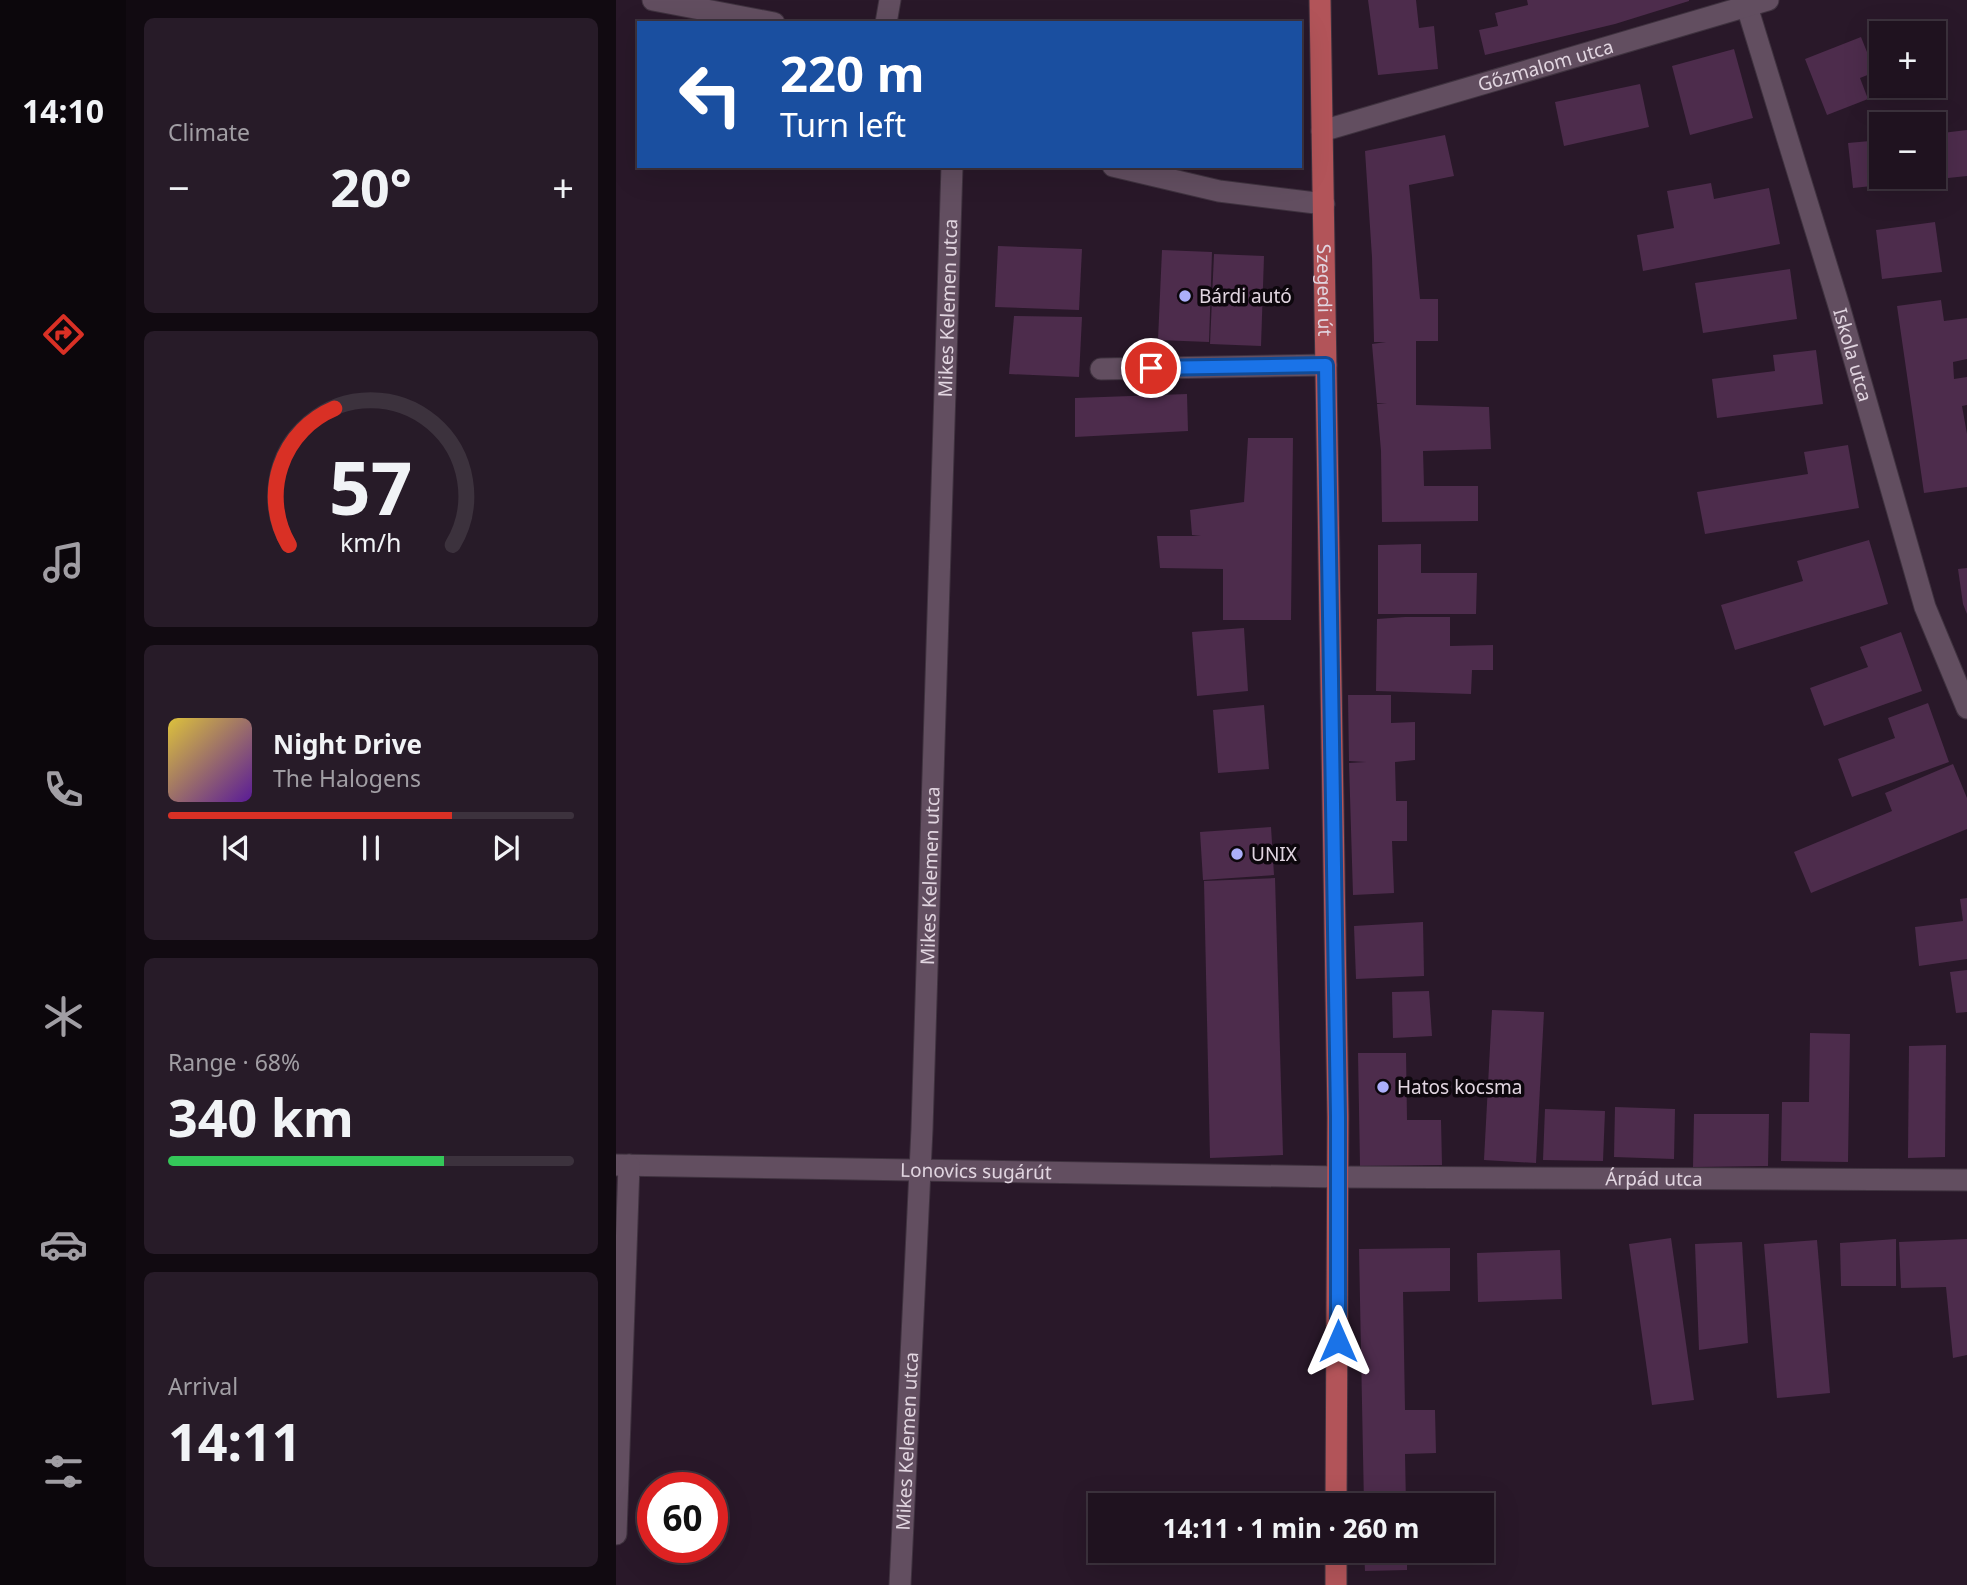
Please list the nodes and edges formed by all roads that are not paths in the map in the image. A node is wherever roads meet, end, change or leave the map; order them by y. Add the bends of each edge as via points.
1 (653, 0) edge
2 (890, 0) edge
3 (1320, 0) edge
4 (1768, 0) edge
5 (1746, 3) edge
6 (763, 21) edge
7 (886, 21) edge
8 (1322, 131) junction
9 (952, 168) edge
10 (1121, 168) edge
11 (1324, 204) junction
12 (1326, 365) junction
13 (1101, 369) dead end
14 (1967, 708) edge
15 (622, 1165) edge
16 (920, 1169) junction
17 (1339, 1177) junction
18 (1967, 1180) edge
19 (1336, 1493) edge
20 (616, 1534) edge
21 (1336, 1563) edge
22 (901, 1585) edge
23 (1336, 1585) edge

1 - 6 street
2 - 7 street
3 - 8 main road, Szegedi út
4 - 5 street, Gőzmalom utca
5 - 8 street, Gőzmalom utca
5 - 14 street, Iskola utca via 1925,607
8 - 11 main road, Szegedi út
9 - 16 street, Mikes Kelemen utca
10 - 11 street via 1219,191
11 - 12 main road, Szegedi út
12 - 13 street
12 - 17 main road, Szegedi út
15 - 16 street, Lonovics sugárút
15 - 20 street
16 - 17 street, Lonovics sugárút
16 - 22 street, Mikes Kelemen utca
17 - 18 street, Árpád utca
17 - 19 main road, Szegedi út
21 - 23 main road

